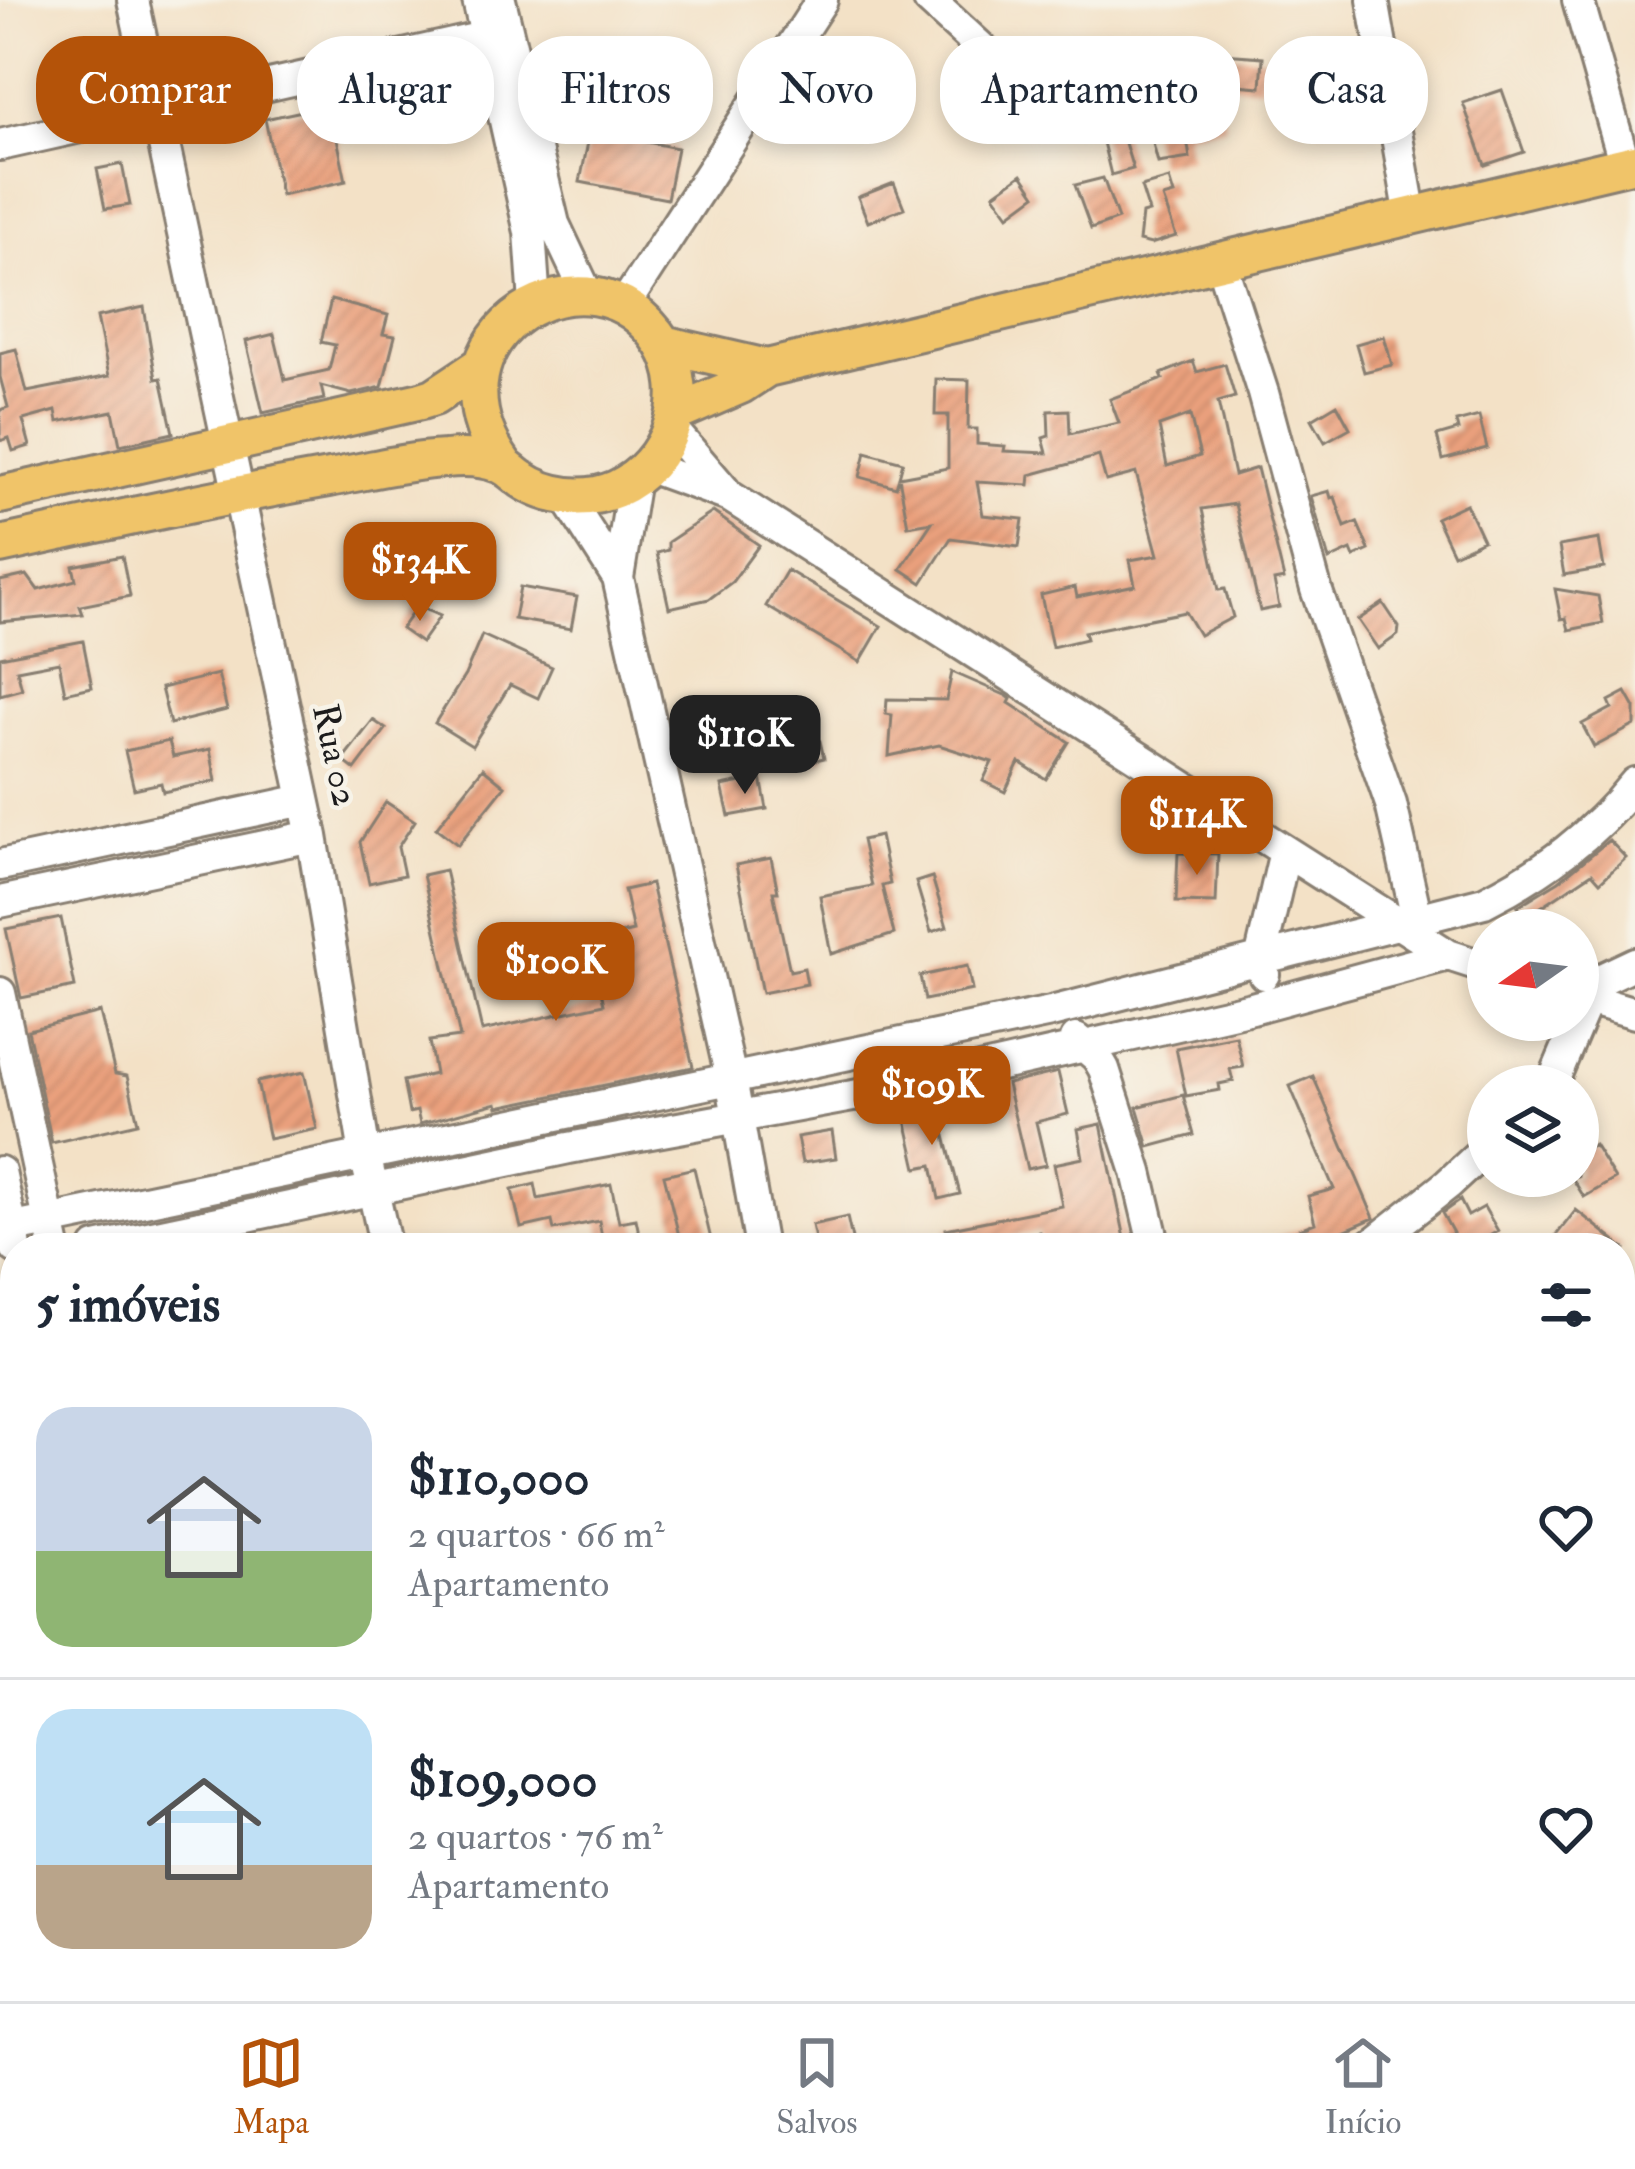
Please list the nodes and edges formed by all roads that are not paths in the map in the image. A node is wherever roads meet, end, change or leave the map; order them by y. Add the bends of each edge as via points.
1 (133, 0) edge
2 (478, 0) edge
3 (500, 0) edge
4 (822, 0) edge
5 (929, 0) edge
6 (1373, 0) edge
7 (1579, 0) edge
8 (496, 34) junction
9 (141, 36) edge
10 (969, 36) edge
11 (273, 84) edge
12 (1622, 104) edge
13 (36, 137) edge
14 (163, 144) edge
15 (0, 145) edge
16 (1630, 164) edge
17 (1412, 218) junction
18 (1221, 263) junction
19 (606, 302) junction
20 (535, 304) junction
21 (663, 344) junction
22 (482, 365) junction
23 (766, 368) junction
24 (674, 421) junction
25 (227, 445) junction
26 (504, 465) junction
27 (641, 473) junction
28 (238, 494) junction
29 (0, 496) edge
30 (729, 496) junction
31 (566, 497) junction
32 (0, 545) edge
33 (618, 578) junction
34 (1635, 783) edge
35 (304, 800) junction
36 (312, 836) junction
37 (1285, 851) junction
38 (0, 865) edge
39 (0, 902) edge
40 (1410, 921) junction
41 (1448, 956) junction
42 (1260, 960) junction
43 (1467, 962) edge
44 (1635, 963) edge
45 (1599, 984) edge
46 (0, 993) edge
47 (1599, 1001) edge
48 (1273, 1003) junction
49 (1051, 1012) junction
50 (1635, 1013) edge
51 (1086, 1047) junction
52 (730, 1078) junction
53 (738, 1118) junction
54 (365, 1154) junction
55 (1467, 1165) edge
56 (0, 1172) edge
57 (374, 1192) junction
58 (10, 1233) edge
59 (52, 1233) edge
60 (56, 1233) edge
61 (170, 1233) edge
62 (383, 1233) edge
63 (758, 1233) edge
64 (1151, 1233) edge
65 (1385, 1233) edge

1 - 9 street, Rua 02
2 - 8 street
3 - 8 street
4 - 19 street
5 - 10 street
6 - 17 street
7 - 12 street
8 - 11 street
8 - 19 street via 554,224
8 - 20 street
12 - 16 street
13 - 15 street
14 - 25 street, Rua 02
16 - 17 main road
17 - 18 main road
18 - 23 main road
18 - 40 street via 1316,589 1390,804
19 - 20 main road via 561,296
19 - 21 main road via 645,322
20 - 22 main road via 508,323
21 - 23 main road
21 - 24 main road via 675,377
22 - 25 main road via 434,397
22 - 26 main road via 479,418
23 - 24 main road
24 - 27 main road
24 - 30 street
25 - 28 street, Rua 02
25 - 29 main road
26 - 28 main road via 441,459
26 - 31 main road
27 - 30 street
27 - 31 main road via 613,490
27 - 33 street
28 - 32 main road
28 - 35 street, Rua 02
30 - 37 street
31 - 33 street
33 - 52 street
34 - 40 street via 1578,843 1529,879 1484,902
35 - 36 street, Rua 02
35 - 38 street
36 - 39 street
36 - 54 street, Rua 02
37 - 40 street
37 - 42 street
40 - 41 street
40 - 42 street
41 - 43 street
41 - 48 street
42 - 48 street
42 - 49 street
44 - 45 street
46 - 59 street
47 - 50 street
48 - 51 street
49 - 51 street
49 - 52 street
51 - 53 street
51 - 64 street via 1104,1069
52 - 53 street
52 - 54 street
53 - 57 street
53 - 63 street
54 - 57 street, Rua 02
54 - 60 street
55 - 65 street
56 - 58 street
57 - 61 street
57 - 62 street, Rua 02

